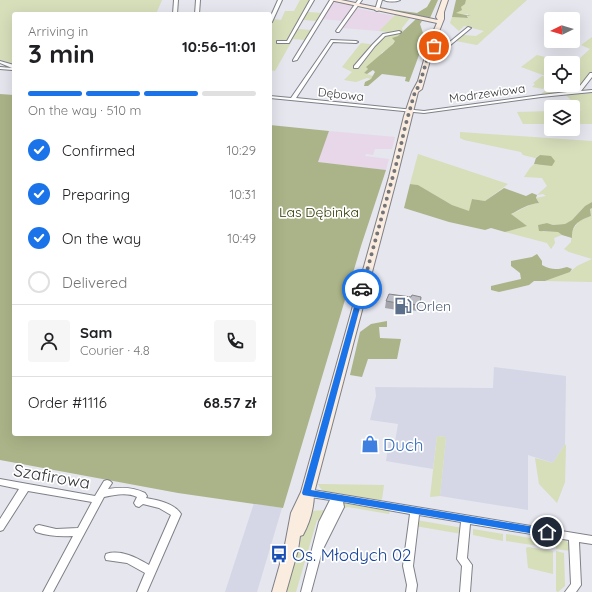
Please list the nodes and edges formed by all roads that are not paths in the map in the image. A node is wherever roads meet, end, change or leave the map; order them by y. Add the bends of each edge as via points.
1 (176, 0) edge
2 (198, 0) edge
3 (280, 0) edge
4 (312, 0) edge
5 (332, 0) edge
6 (380, 0) edge
7 (386, 0) edge
8 (398, 0) edge
9 (445, 0) edge
10 (359, 3) edge
11 (377, 10) junction
12 (175, 12) edge
13 (197, 12) edge
14 (272, 18) edge
15 (438, 22) junction
16 (468, 28) dead end
17 (338, 31) dead end
18 (399, 32) dead end
19 (278, 42) dead end
20 (356, 42) dead end
21 (431, 46) junction
22 (295, 60) dead end
23 (0, 62) edge
24 (12, 67) edge
25 (356, 67) dead end
26 (0, 68) edge
27 (12, 68) edge
28 (592, 74) edge
29 (592, 92) edge
30 (577, 93) junction
31 (272, 98) edge
32 (292, 100) junction
33 (411, 111) junction
34 (0, 482) edge
35 (108, 483) dead end
36 (26, 487) junction
37 (306, 493) junction
38 (100, 497) junction
39 (337, 498) junction
40 (416, 511) junction
41 (466, 519) junction
42 (0, 527) edge
43 (39, 529) dead end
44 (81, 532) junction
45 (574, 537) junction
46 (592, 540) edge
47 (110, 557) dead end
48 (151, 571) junction
49 (48, 592) edge
50 (142, 592) edge
51 (279, 592) edge
52 (306, 592) edge
53 (411, 592) edge
54 (465, 592) edge
55 (570, 592) edge

1 - 12 street
2 - 13 street
3 - 14 street
4 - 19 street via 288,42
5 - 10 main road
5 - 22 street
6 - 11 street
7 - 8 street
9 - 15 main road
10 - 11 main road
10 - 17 street
11 - 15 main road
15 - 21 main road
16 - 21 street via 447,46
18 - 25 street via 384,35
20 - 32 street via 332,41
21 - 33 main road
23 - 24 street
26 - 27 street
28 - 30 street
29 - 30 street, Modrzewiowa
30 - 33 street, Modrzewiowa via 424,112
31 - 32 street, Dębowa
32 - 33 street, Dębowa
33 - 37 main road via 407,134
34 - 36 street, Szafirowa
35 - 38 street
36 - 38 street, Szafirowa
36 - 42 street
37 - 39 street
37 - 51 main road via 308,501 305,515 291,549
38 - 44 street
38 - 48 street, Szafirowa via 115,492 136,493 142,496 140,502 155,503 176,514
39 - 40 street
39 - 52 street via 339,507 318,548
40 - 41 street
40 - 53 street via 408,566
41 - 45 street
41 - 54 street via 462,559 467,565
43 - 44 street
44 - 49 street
45 - 46 street
45 - 55 street via 576,585
47 - 48 street via 129,558
48 - 50 street

